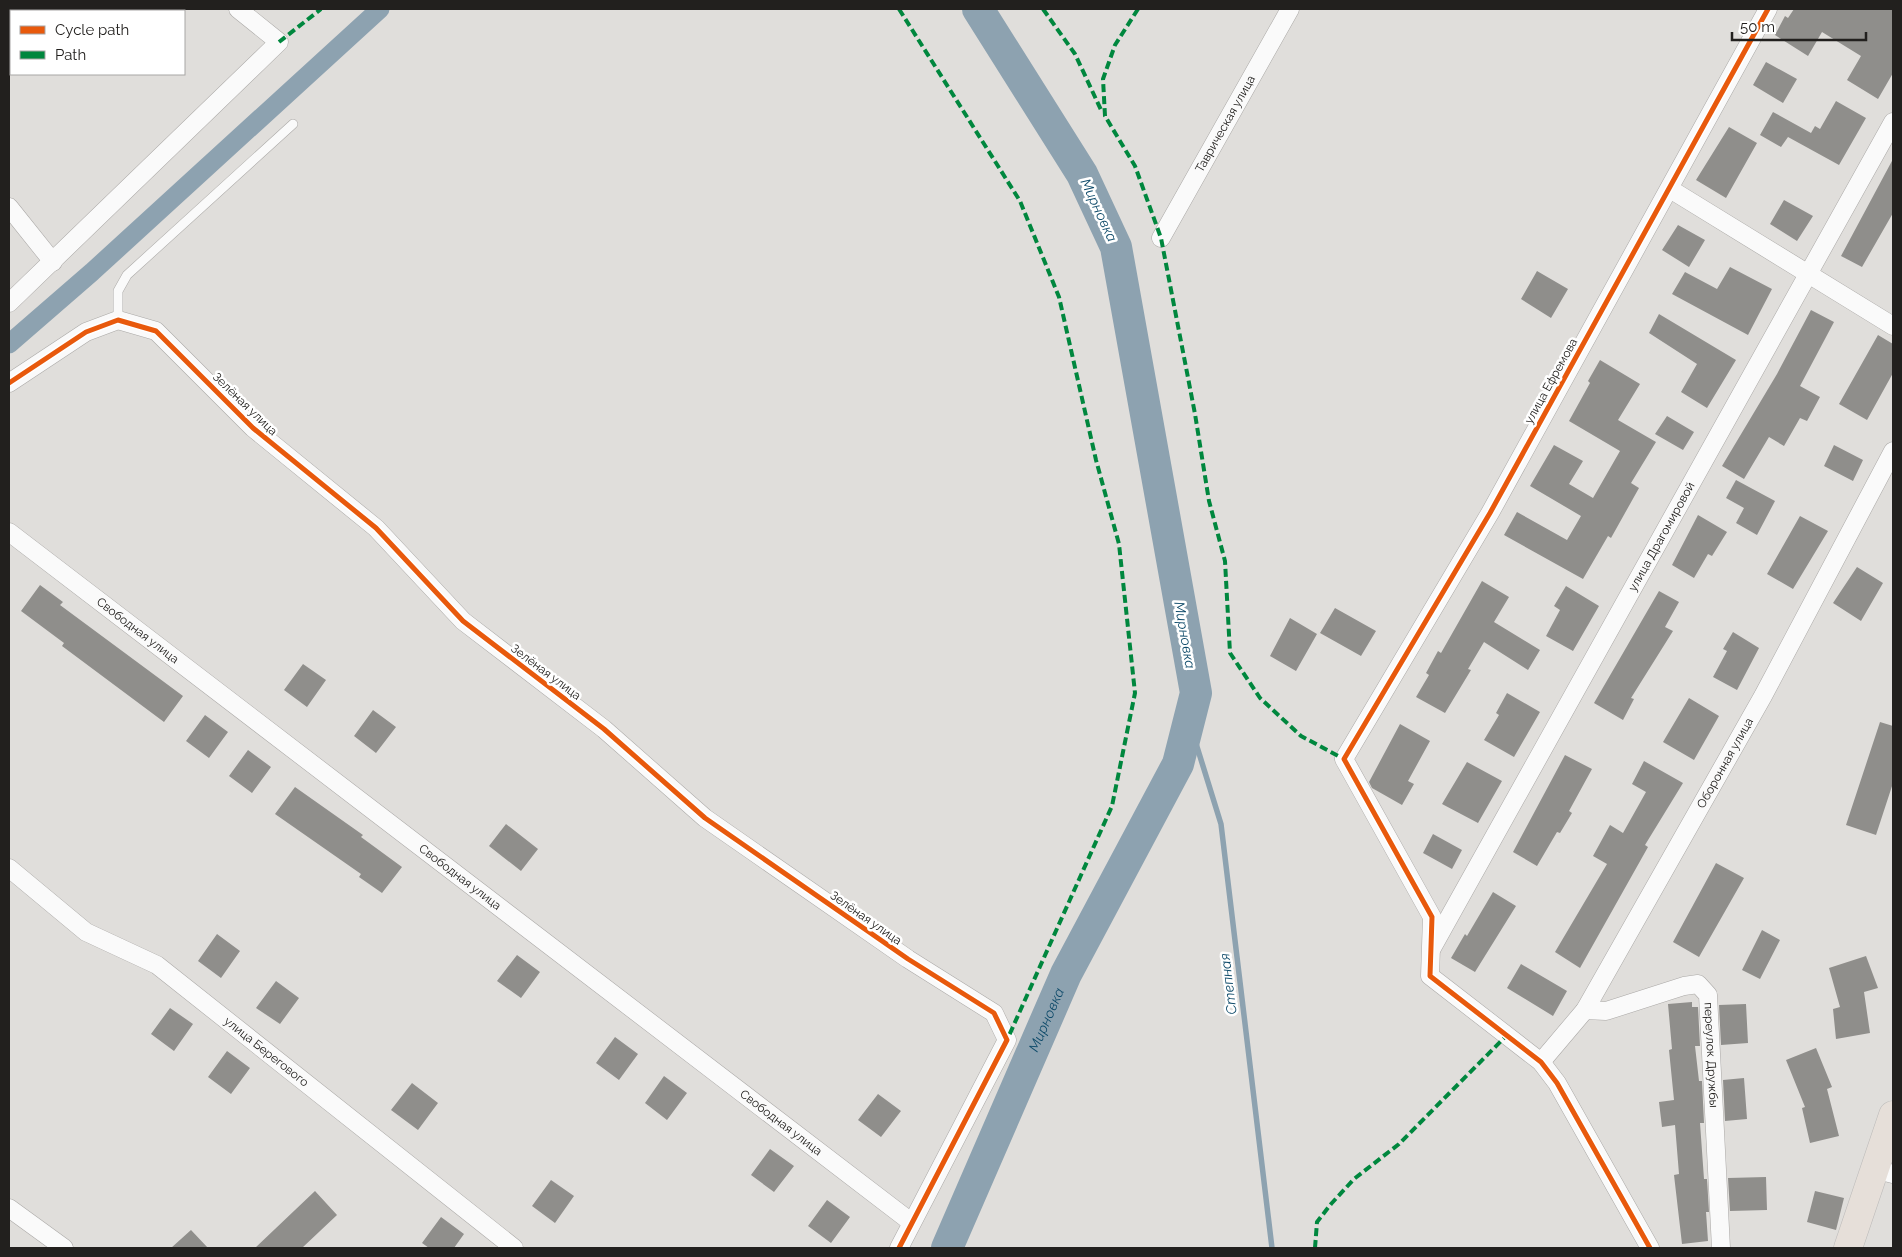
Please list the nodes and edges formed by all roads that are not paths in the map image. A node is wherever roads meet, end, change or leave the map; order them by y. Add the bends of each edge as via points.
1 (238, 9) edge
2 (1290, 9) edge
3 (1768, 9) edge
4 (1893, 122) edge
5 (293, 124) dead end
6 (1670, 188) junction
7 (9, 207) edge
8 (1160, 238) dead end
9 (53, 262) junction
10 (1810, 274) junction
11 (9, 302) edge
12 (118, 320) junction
13 (1893, 326) edge
14 (9, 383) edge
15 (1893, 451) edge
16 (9, 532) edge
17 (9, 868) edge
18 (1431, 951) junction
19 (1585, 1010) junction
20 (1541, 1062) junction
21 (1893, 1115) edge
22 (1884, 1172) edge
23 (9, 1208) edge
24 (911, 1222) junction
25 (64, 1248) edge
26 (514, 1248) edge
27 (899, 1248) edge
28 (1650, 1248) edge
29 (1721, 1248) edge
30 (1848, 1248) edge

1 - 9 street via 279,42
2 - 8 street, Таврическая улица
3 - 6 street, улица Ефремова
4 - 10 street, улица Драгомировой
5 - 12 lane via 127,275 118,292
6 - 10 street
6 - 18 street, улица Ефремова via 1490,513 1344,759 1432,917
7 - 9 street
9 - 11 street
10 - 13 street
10 - 18 street, улица Драгомировой
12 - 14 street via 86,332
12 - 24 street, Зелёная улица via 156,331 253,428 376,528 463,621 604,729 706,818 908,959 994,1013 1007,1040
15 - 19 street, Оборонная улица via 1763,696
16 - 24 street, Свободная улица
17 - 26 street, улица Берегового via 86,932 157,966
18 - 20 street via 1430,976
19 - 20 street, Оборонная улица
19 - 29 street, переулок Дружбы via 1606,1012 1698,984 1708,995
20 - 28 street via 1557,1083
21 - 22 highway
22 - 30 highway
23 - 25 street
24 - 27 street

